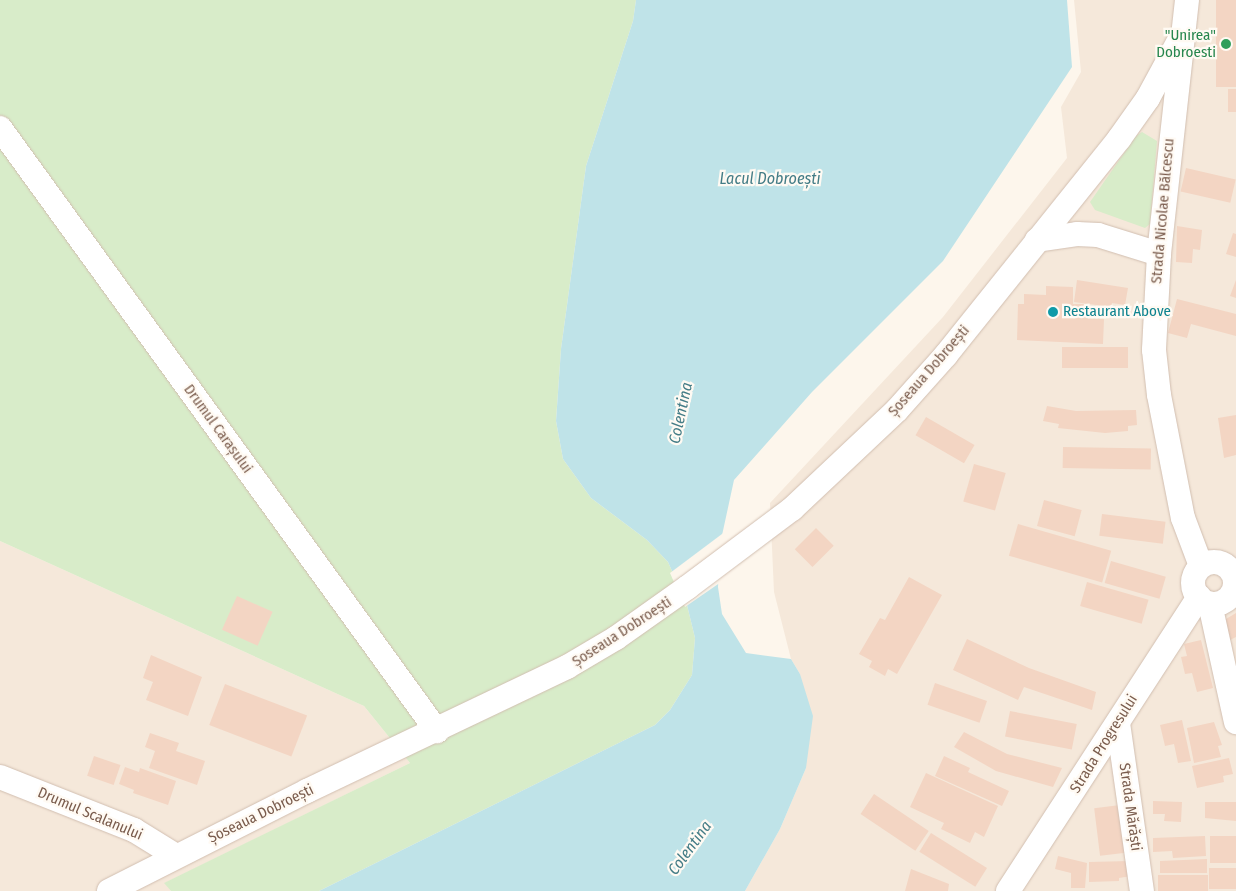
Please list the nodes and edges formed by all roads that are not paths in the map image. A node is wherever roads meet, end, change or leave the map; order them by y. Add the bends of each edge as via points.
1 (1187, 0) edge
2 (1182, 35) junction
3 (0, 128) edge
4 (1037, 240) junction
5 (1159, 254) junction
6 (1201, 566) junction
7 (1236, 579) edge
8 (1204, 600) junction
9 (1236, 722) edge
10 (1118, 723) junction
11 (437, 731) junction
12 (0, 777) edge
13 (176, 856) junction
14 (137, 885) edge
15 (109, 891) edge
16 (1008, 891) edge
17 (1142, 891) edge

1 - 2 street, Strada Nicolae Bălcescu
2 - 4 street, Șoseaua Dobroești via 1143,105
2 - 5 street, Strada Nicolae Bălcescu
3 - 11 street, Drumul Carașului
4 - 5 street via 1077,234 1098,235
4 - 11 street, Șoseaua Dobroești via 897,410 792,509 616,638 520,692
5 - 6 street, Strada Nicolae Bălcescu via 1154,326 1156,375 1183,518
6 - 7 street via 1222,563 1228,566
6 - 8 street via 1193,584
7 - 8 street via 1229,598
8 - 9 street
8 - 10 street, Strada Progresului
10 - 16 street, Strada Progresului
10 - 17 street, Strada Mărăști
11 - 13 street, Șoseaua Dobroești
12 - 13 street, Drumul Scalanului via 134,830
13 - 14 street, Șoseaua Dobroești
14 - 15 street, Șoseaua Dobroești

